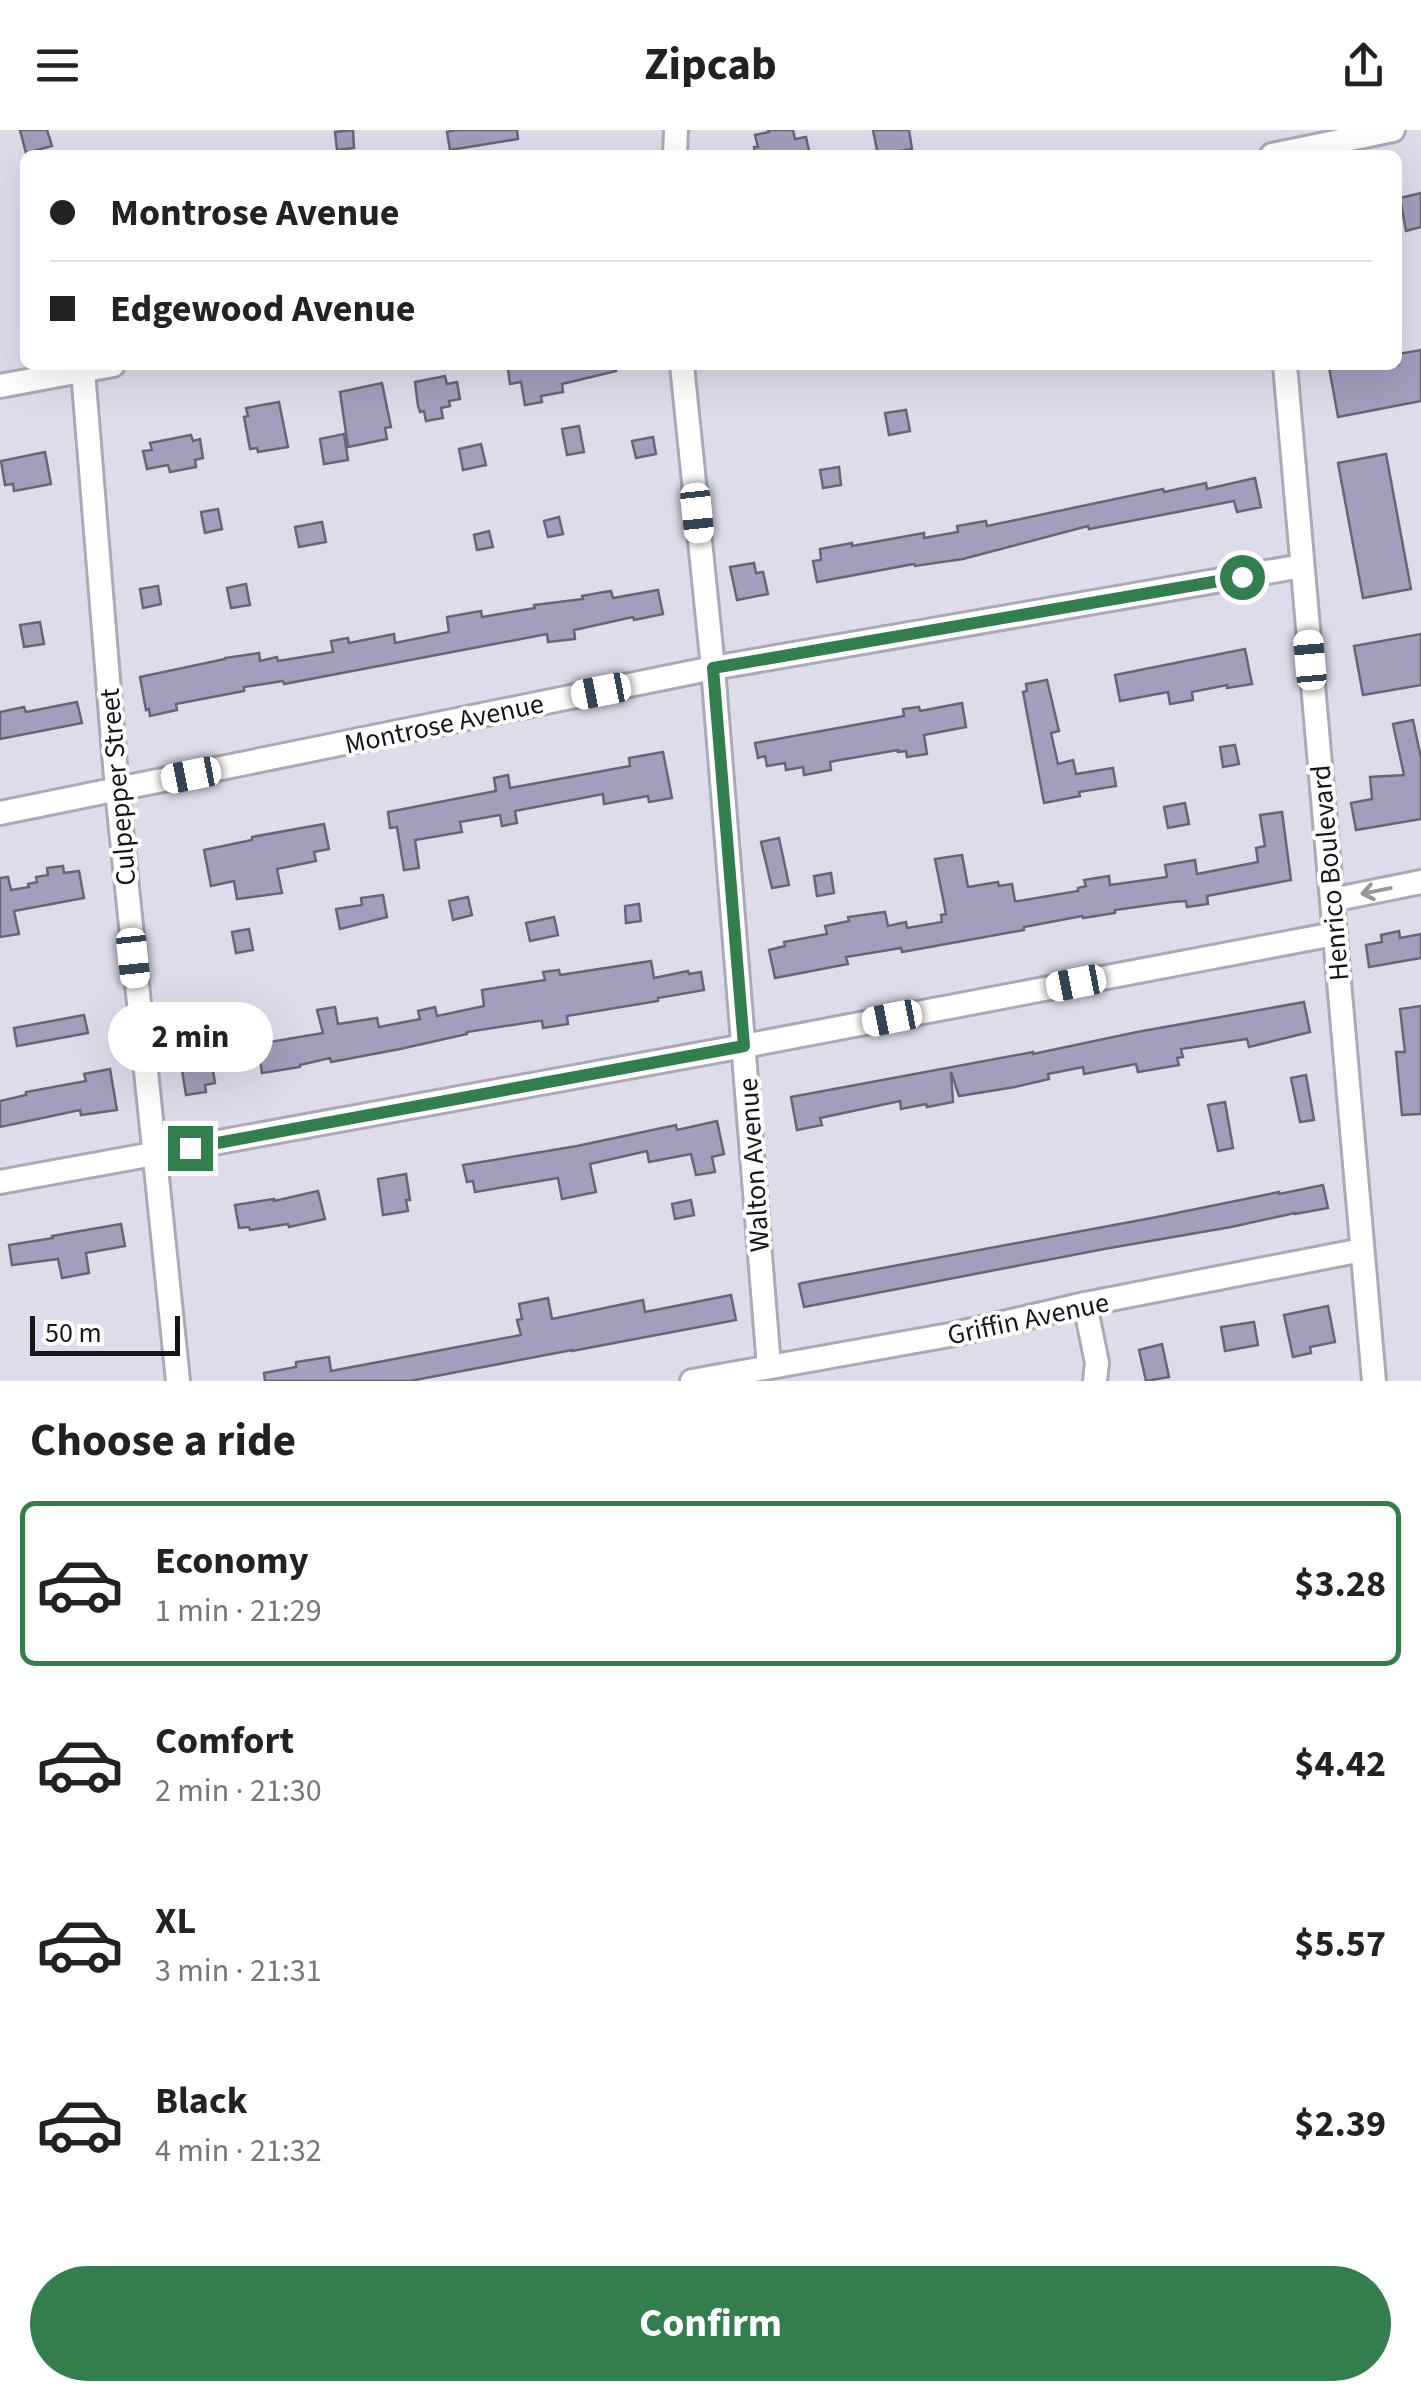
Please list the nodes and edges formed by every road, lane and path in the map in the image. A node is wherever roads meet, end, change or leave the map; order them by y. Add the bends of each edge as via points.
1 (1393, 130) edge
2 (1296, 150) edge
3 (83, 370) joint
4 (683, 370) edge
5 (1284, 370) edge
6 (0, 386) edge
7 (1302, 566) junction
8 (713, 668) junction
9 (116, 790) junction
10 (0, 813) edge
11 (1421, 882) edge
12 (1332, 900) junction
13 (1334, 934) junction
14 (744, 1046) junction
15 (153, 1155) junction
16 (0, 1182) edge
17 (1362, 1250) junction
18 (1086, 1304) junction
19 (769, 1367) junction
20 (178, 1381) edge
21 (692, 1381) edge
22 (1095, 1381) edge
23 (1374, 1381) edge

1 - 2 street
3 - 6 street
3 - 9 street, Culpepper Street
4 - 8 street, Walton Avenue
5 - 7 street, Henrico Boulevard
7 - 8 street, Montrose Avenue
7 - 12 street, Henrico Boulevard
8 - 9 street, Montrose Avenue
8 - 14 street, Walton Avenue
9 - 10 street, Montrose Avenue
9 - 15 street, Culpepper Street
11 -> 12 street
12 - 13 street, Henrico Boulevard
13 - 14 street
13 - 17 street, Henrico Boulevard
14 - 15 street
14 - 19 street, Walton Avenue
15 - 16 street
15 - 20 street, Culpepper Street
17 - 18 street, Griffin Avenue
17 - 23 street, Henrico Boulevard
18 - 19 street, Griffin Avenue
18 - 22 street
19 - 21 street, Griffin Avenue

